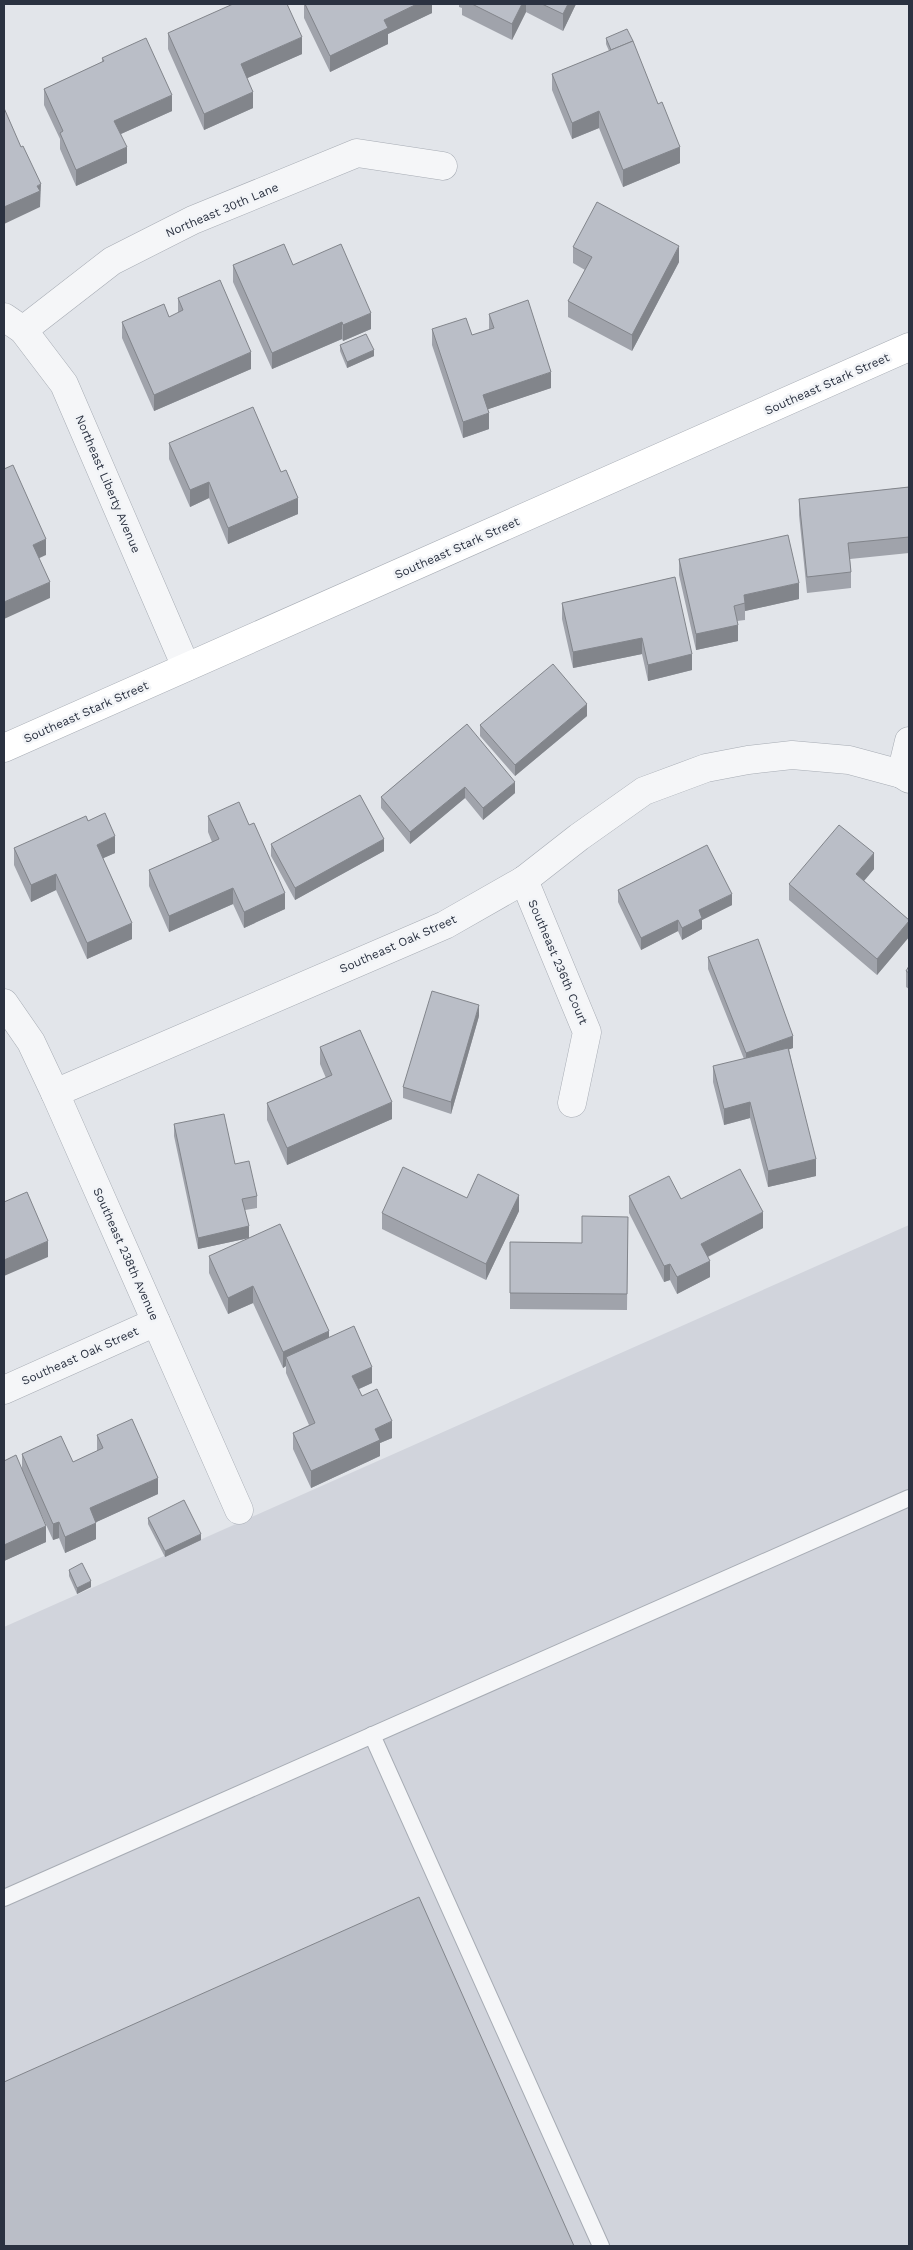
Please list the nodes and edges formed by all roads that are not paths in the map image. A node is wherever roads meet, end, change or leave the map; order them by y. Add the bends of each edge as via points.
1 (443, 166) dead end
2 (14, 323) edge
3 (909, 347) edge
4 (186, 668) junction
5 (909, 741) edge
6 (4, 748) edge
7 (905, 777) edge
8 (524, 880) junction
9 (4, 1003) edge
10 (55, 1093) junction
11 (572, 1103) dead end
12 (156, 1322) junction
13 (4, 1390) edge
14 (909, 1498) edge
15 (239, 1510) dead end
16 (372, 1735) junction
17 (4, 1898) edge
18 (601, 2246) edge

1 - 2 street, Northeast 30th Lane via 357,153 193,220 112,261
2 - 4 street, Northeast Liberty Avenue via 64,384
3 - 4 main road, Southeast Stark Street
4 - 6 main road, Southeast Stark Street
5 - 7 street, Southeast Oak Street
7 - 8 street, Southeast Oak Street via 849,760 792,755 706,768 644,791
8 - 10 street, Southeast Oak Street via 445,925
8 - 11 street, Southeast 236th Court via 587,1032
9 - 10 street, Southeast 238th Avenue via 31,1042
10 - 12 street, Southeast 238th Avenue
12 - 13 street, Southeast Oak Street
12 - 15 street, Southeast 238th Avenue
14 - 16 lane
16 - 17 lane
16 - 18 lane

